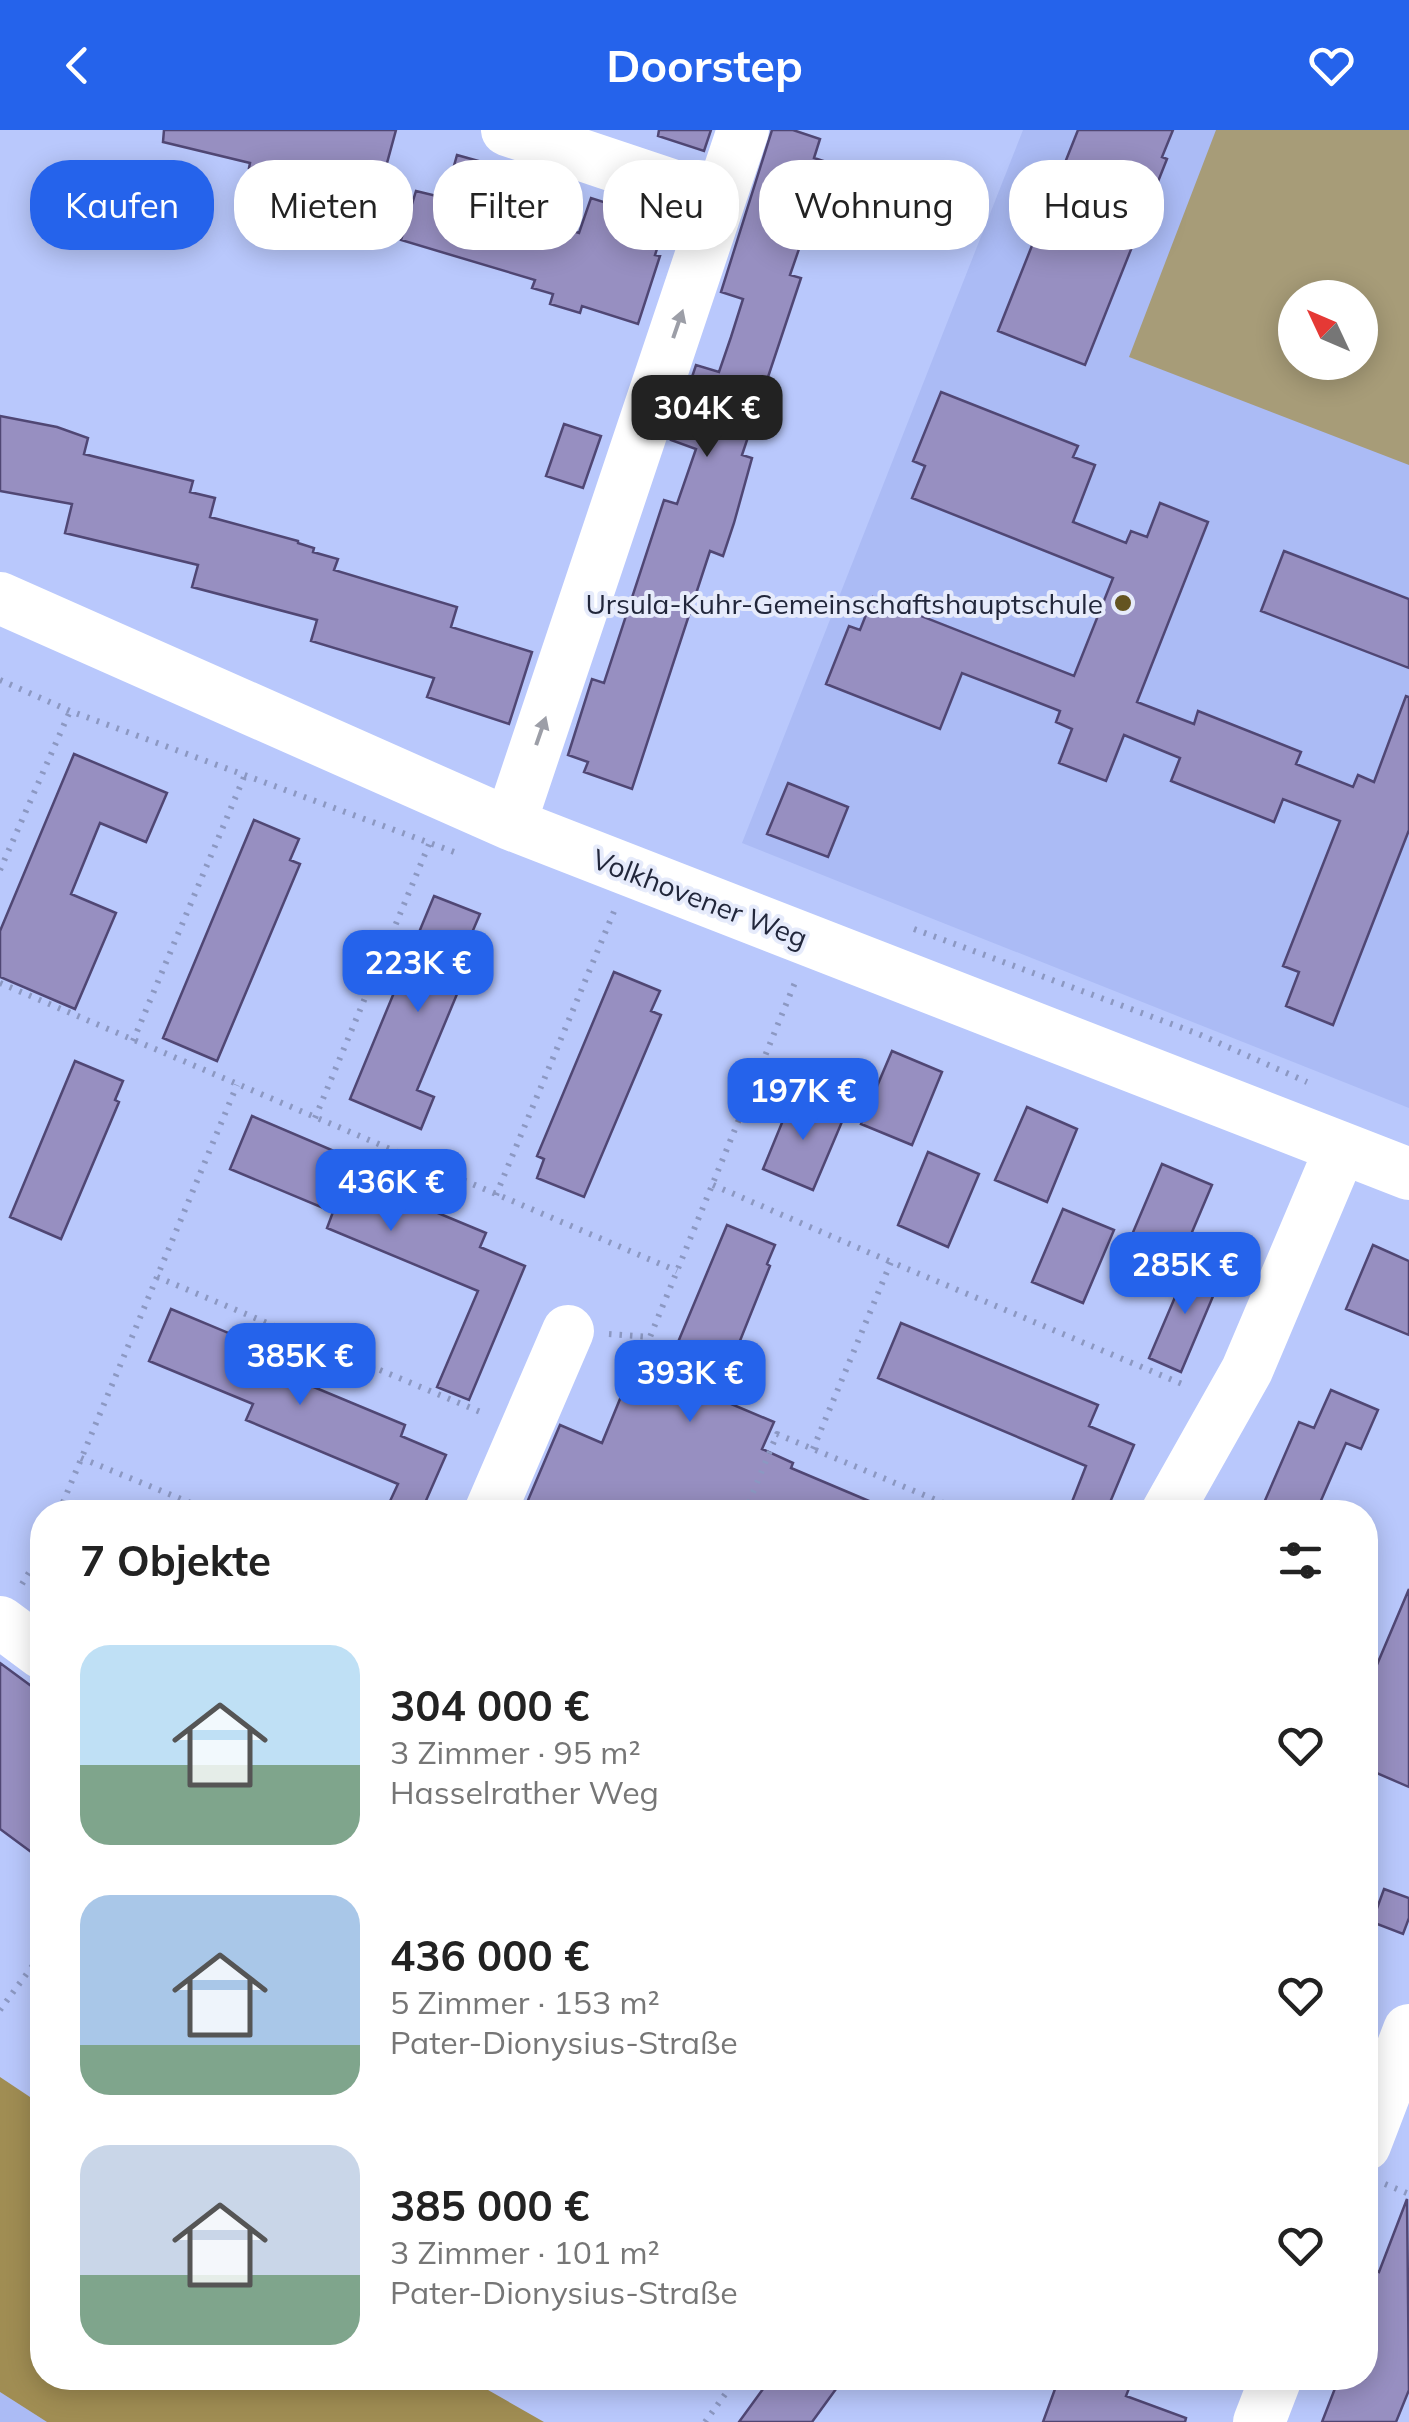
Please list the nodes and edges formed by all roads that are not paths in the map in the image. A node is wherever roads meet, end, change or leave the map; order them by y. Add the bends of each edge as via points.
1 (507, 130) edge
2 (743, 130) edge
3 (733, 160) edge
4 (603, 162) edge
5 (702, 250) edge
6 (0, 598) edge
7 (510, 824) junction
8 (1341, 1148) junction
9 (1409, 1174) edge
10 (568, 1331) road end
11 (495, 1500) edge
12 (1174, 1500) edge
13 (0, 1622) edge
14 (30, 1644) edge
15 (1409, 2030) edge
16 (1378, 2111) edge
17 (1271, 2390) edge
18 (1259, 2422) edge

1 - 4 street
2 - 3 street
7 -> 5 street
6 - 7 street, Volkhovener Weg
7 - 8 street, Volkhovener Weg
8 - 9 street, Volkhovener Weg
8 - 12 street via 1230,1404
10 - 11 street
13 - 14 street
15 - 16 street
17 - 18 street

